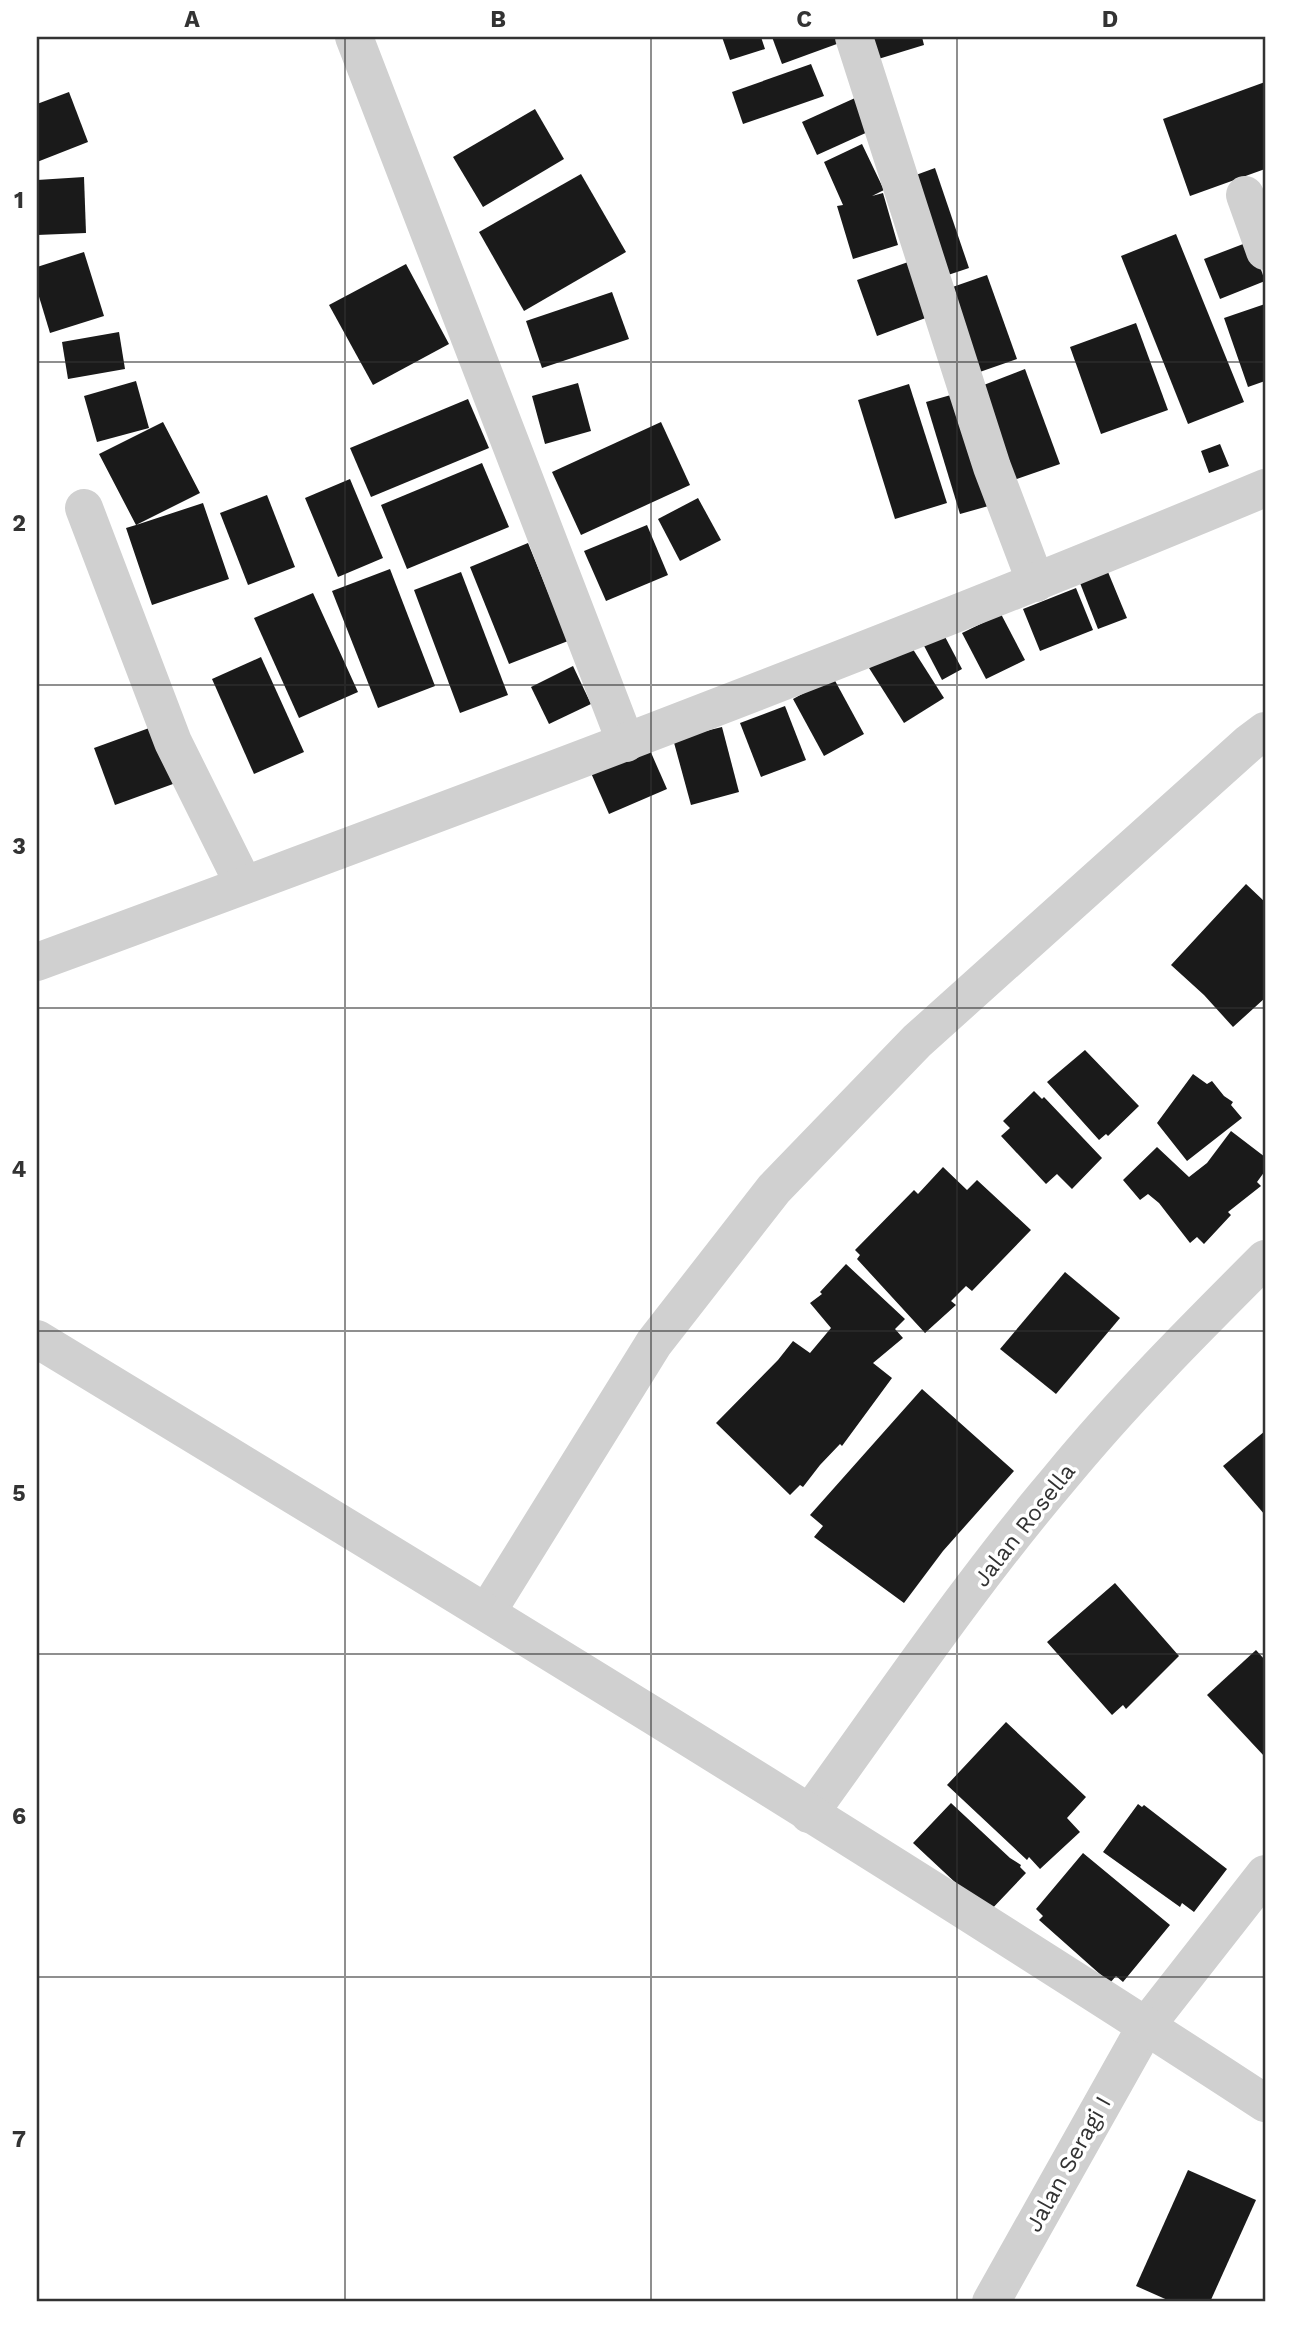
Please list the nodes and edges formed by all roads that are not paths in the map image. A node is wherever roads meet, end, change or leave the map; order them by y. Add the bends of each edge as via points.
1 (355, 37) edge
2 (854, 37) edge
3 (1245, 195) dead end
4 (1265, 251) edge
5 (1265, 488) edge
6 (84, 508) dead end
7 (1036, 583) junction
8 (1265, 731) edge
9 (626, 744) junction
10 (244, 885) junction
11 (37, 962) edge
12 (1265, 1259) edge
13 (37, 1339) edge
14 (487, 1612) junction
15 (809, 1814) junction
16 (1265, 1874) edge
17 (1146, 2026) junction
18 (1265, 2103) edge
19 (991, 2302) edge

1 - 9 street
2 - 7 street via 992,467
3 - 4 street
5 - 7 street
6 - 10 street via 173,742
7 - 9 street
8 - 14 street via 917,1041 774,1189 654,1343
9 - 10 street
10 - 11 street
12 - 15 street, Jalan Rosella via 1161,1364 1059,1479 977,1583
13 - 14 street
14 - 15 street
15 - 17 street
16 - 17 street, Jalan Seragi I
17 - 18 street
17 - 19 street, Jalan Seragi I

